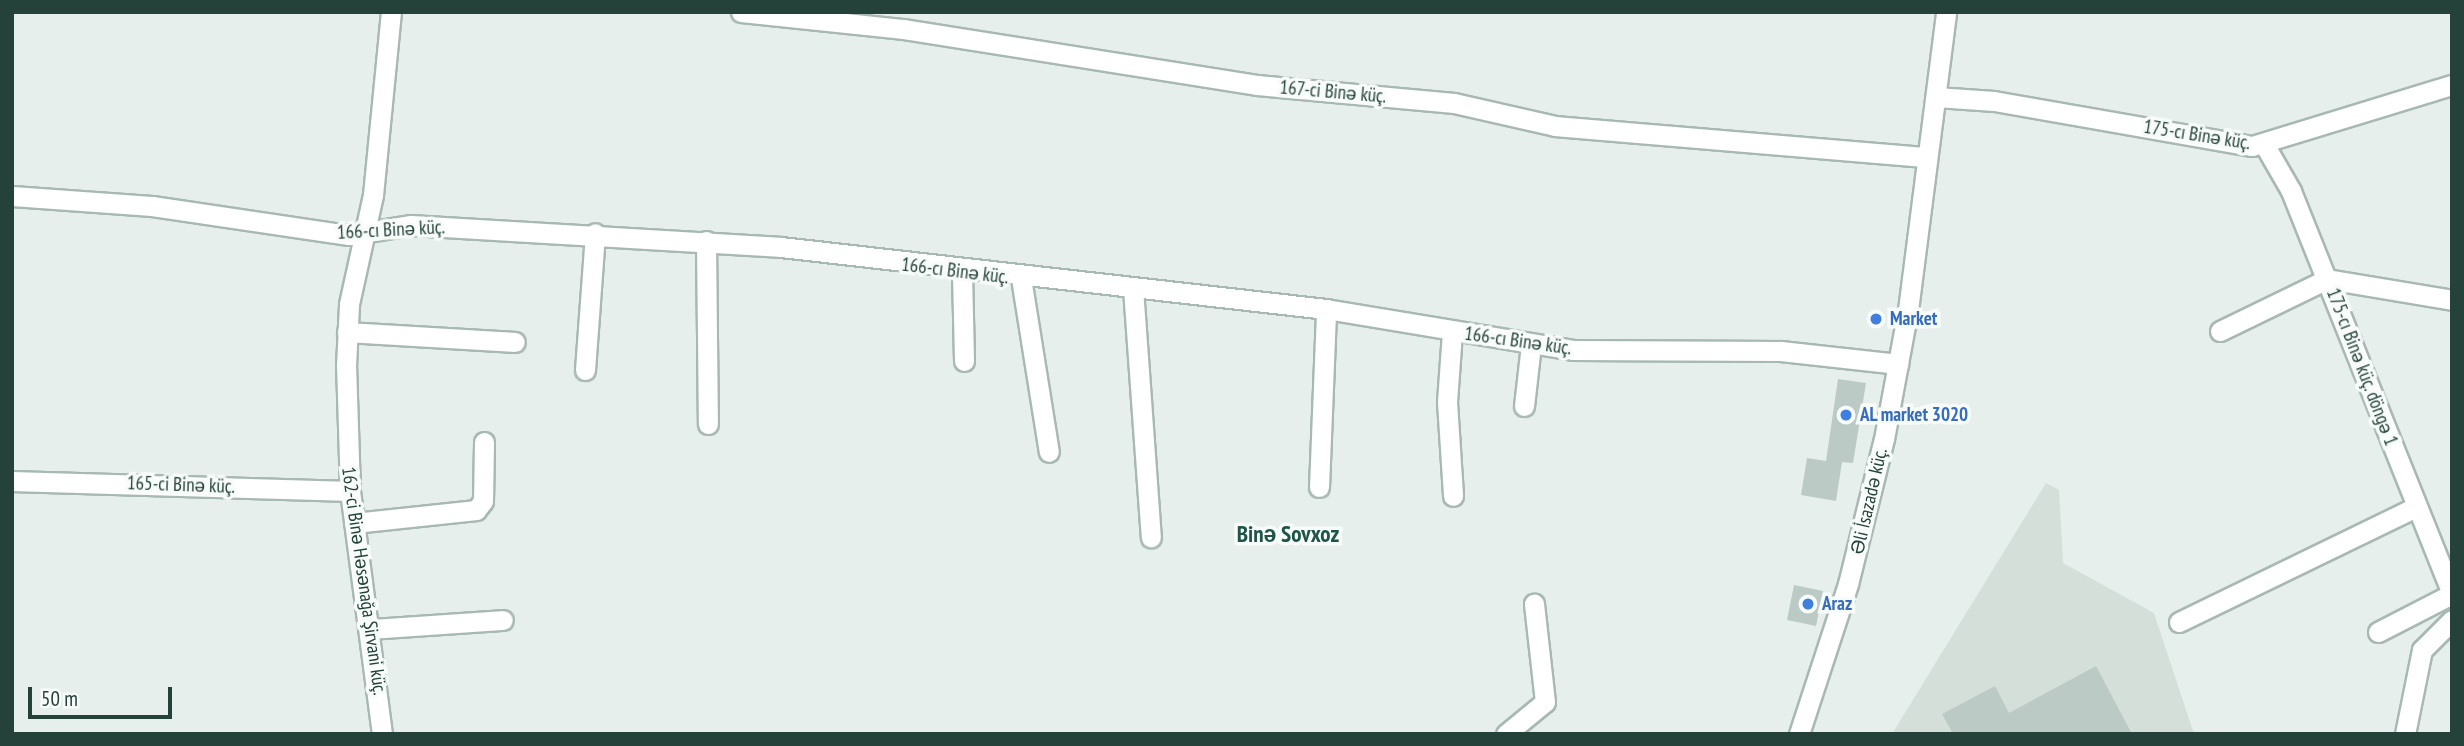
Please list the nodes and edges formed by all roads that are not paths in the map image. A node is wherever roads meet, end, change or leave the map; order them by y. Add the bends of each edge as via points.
1 (391, 12) edge
2 (741, 12) edge
3 (1946, 12) edge
4 (822, 16) edge
5 (2452, 85) edge
6 (1936, 97) junction
7 (2264, 144) junction
8 (1927, 157) junction
9 (12, 196) edge
10 (595, 233) junction
11 (364, 234) junction
12 (706, 242) junction
13 (962, 272) junction
14 (1021, 278) junction
15 (2327, 279) junction
16 (1133, 288) junction
17 (2452, 300) edge
18 (1326, 309) junction
19 (2220, 331) dead end
20 (347, 332) junction
21 (1452, 332) junction
22 (515, 342) dead end
23 (1531, 345) junction
24 (964, 361) dead end
25 (1898, 364) junction
26 (585, 370) dead end
27 (1524, 406) dead end
28 (708, 424) dead end
29 (484, 442) dead end
30 (1049, 452) dead end
31 (12, 481) edge
32 (1319, 487) dead end
33 (350, 491) junction
34 (1453, 496) dead end
35 (2416, 507) junction
36 (354, 523) junction
37 (1151, 537) dead end
38 (2452, 594) edge
39 (1534, 604) dead end
40 (503, 620) dead end
41 (2452, 620) edge
42 (2179, 622) dead end
43 (371, 629) junction
44 (2378, 632) dead end
45 (382, 734) edge
46 (1506, 734) edge
47 (1799, 734) edge
48 (2405, 734) edge

1 - 11 street, 162-ci Binə Həsənağa Şirvani küç.
2 - 4 street, 167-ci Binə küç.
3 - 6 street, Əli İsazadə küç.
4 - 8 street, 167-ci Binə küç. via 1257,85 1454,103 1555,126
5 - 7 street, 175-cı Binə küç. via 2310,125
6 - 7 street, 175-cı Binə küç. via 1994,101 2236,145
6 - 8 street, Əli İsazadə küç.
7 - 15 street, 175-cı Binə küç. döngə 1
8 - 25 street, Əli İsazadə küç.
9 - 11 street, 166-cı Binə küç.
10 - 11 street, 166-cı Binə küç. via 411,225
10 - 12 street, 166-cı Binə küç.
10 - 26 street
11 - 20 street, 162-ci Binə Həsənağa Şirvani küç.
12 - 13 street, 166-cı Binə küç.
12 - 28 street
13 - 14 street, 166-cı Binə küç.
13 - 24 street
14 - 16 street, 166-cı Binə küç.
14 - 30 street
15 - 17 street
15 - 19 street
15 - 35 street, 175-cı Binə küç. döngə 1
16 - 18 street, 166-cı Binə küç.
16 - 37 street
18 - 21 street, 166-cı Binə küç.
18 - 32 street
20 - 22 street
20 - 33 street, 162-ci Binə Həsənağa Şirvani küç.
21 - 23 street, 166-cı Binə küç.
21 - 34 street via 1447,402
23 - 25 street, 166-cı Binə küç. via 1627,354 1793,352
23 - 27 street
25 - 47 street, Əli İsazadə küç. via 1858,548
29 - 36 street via 483,501 476,510
31 - 33 street, 165-ci Binə küç.
33 - 36 street, 162-ci Binə Həsənağa Şirvani küç.
35 - 38 street, 175-cı Binə küç. döngə 1
35 - 42 street
36 - 43 street, 162-ci Binə Həsənağa Şirvani küç.
38 - 44 street
39 - 46 street via 1545,702
40 - 43 street
41 - 48 street via 2422,650
43 - 45 street, 162-ci Binə Həsənağa Şirvani küç.

